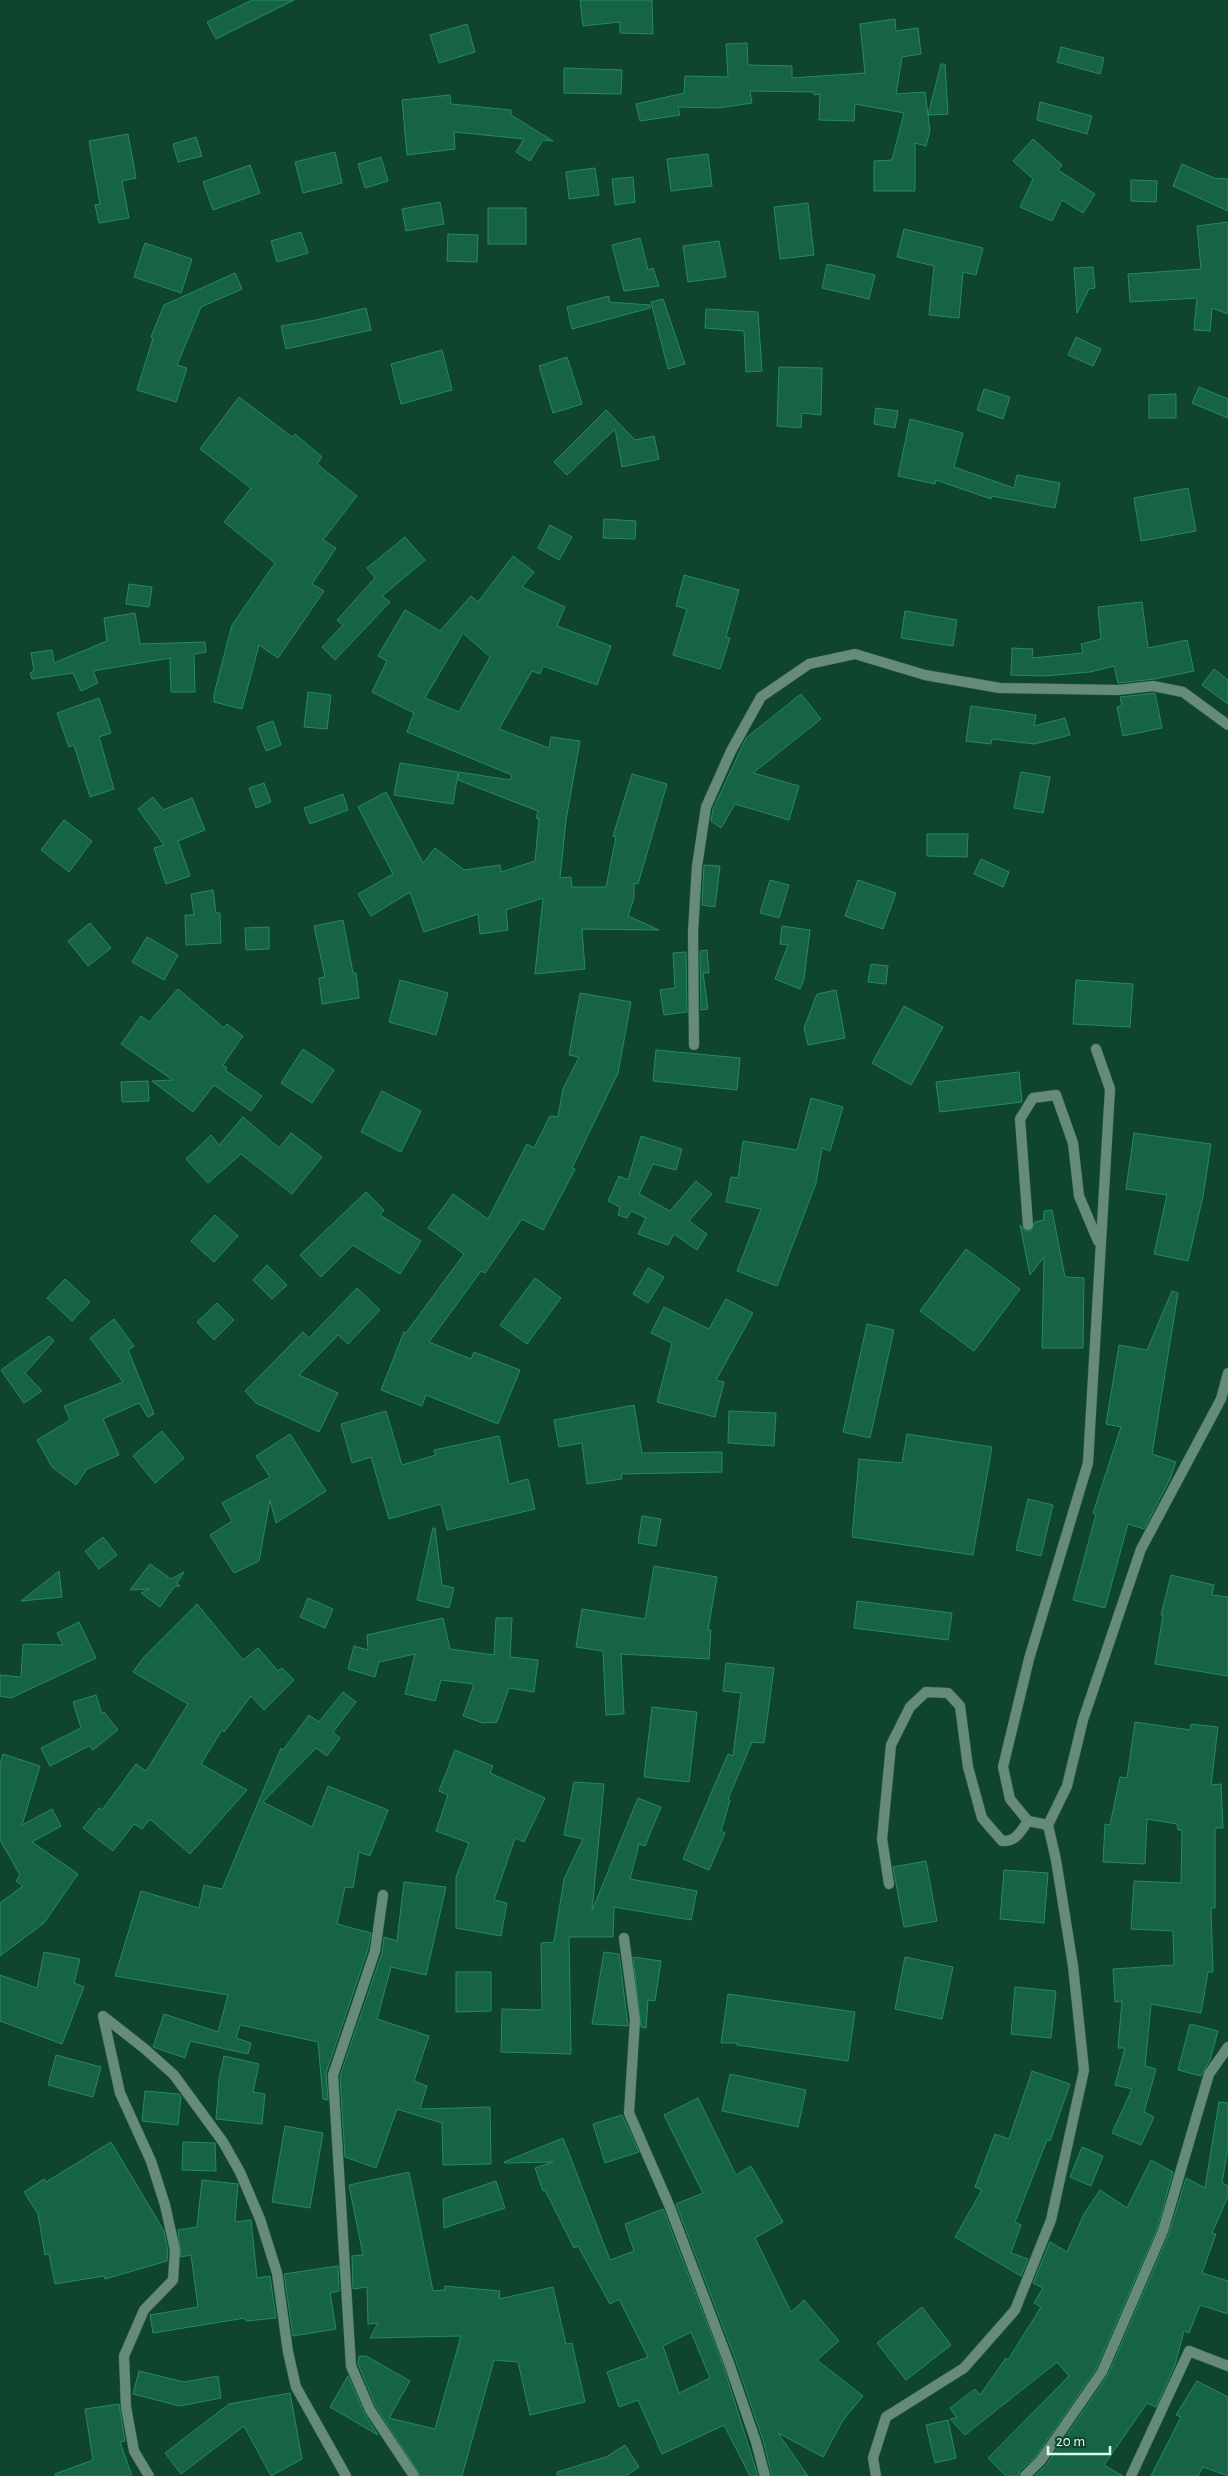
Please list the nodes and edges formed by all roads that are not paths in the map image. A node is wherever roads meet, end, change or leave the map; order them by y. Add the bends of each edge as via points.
1 (1228, 725) edge
2 (694, 1045) dead end
3 (1096, 1049) dead end
4 (1028, 1225) dead end
5 (1100, 1245) junction
6 (1228, 1373) edge
7 (1028, 1821) junction
8 (1048, 1825) junction
9 (889, 1884) dead end
10 (383, 1895) dead end
11 (624, 1938) dead end
12 (1228, 2047) edge
13 (1228, 2366) edge
14 (149, 2476) edge
15 (346, 2476) edge
16 (414, 2476) edge
17 (764, 2476) edge
18 (876, 2476) edge
19 (1025, 2476) edge
20 (1131, 2476) edge

1 - 2 street via 1183,692 1153,686 1118,690 1000,688 925,675 855,654 809,664 761,697 731,751 706,807 693,932
3 - 5 street via 1110,1089
4 - 5 street via 1020,1119 1033,1098 1056,1095 1073,1142 1079,1196
5 - 7 street via 1088,1463 1029,1659 1003,1767 1010,1799
6 - 8 street via 1221,1399 1141,1549 1083,1720 1068,1786
7 - 8 street
7 - 9 street via 1016,1837 1002,1841 982,1818 968,1767 960,1706 948,1693 926,1692 910,1707 891,1745 882,1839
8 - 18 street via 1073,1966 1084,2070 1051,2220 1015,2310 964,2368 886,2417 873,2458
10 - 16 street via 375,1951 333,2075 351,2366 370,2410
11 - 17 street via 635,2020 629,2113 729,2363
12 - 19 street via 1210,2074 1163,2231 1102,2372 1041,2460
13 - 20 street via 1189,2351
14 - 15 street via 134,2451 126,2407 124,2356 144,2310 173,2280 175,2250 152,2161 120,2093 103,2016 174,2075 223,2142 240,2172 277,2273 296,2387

